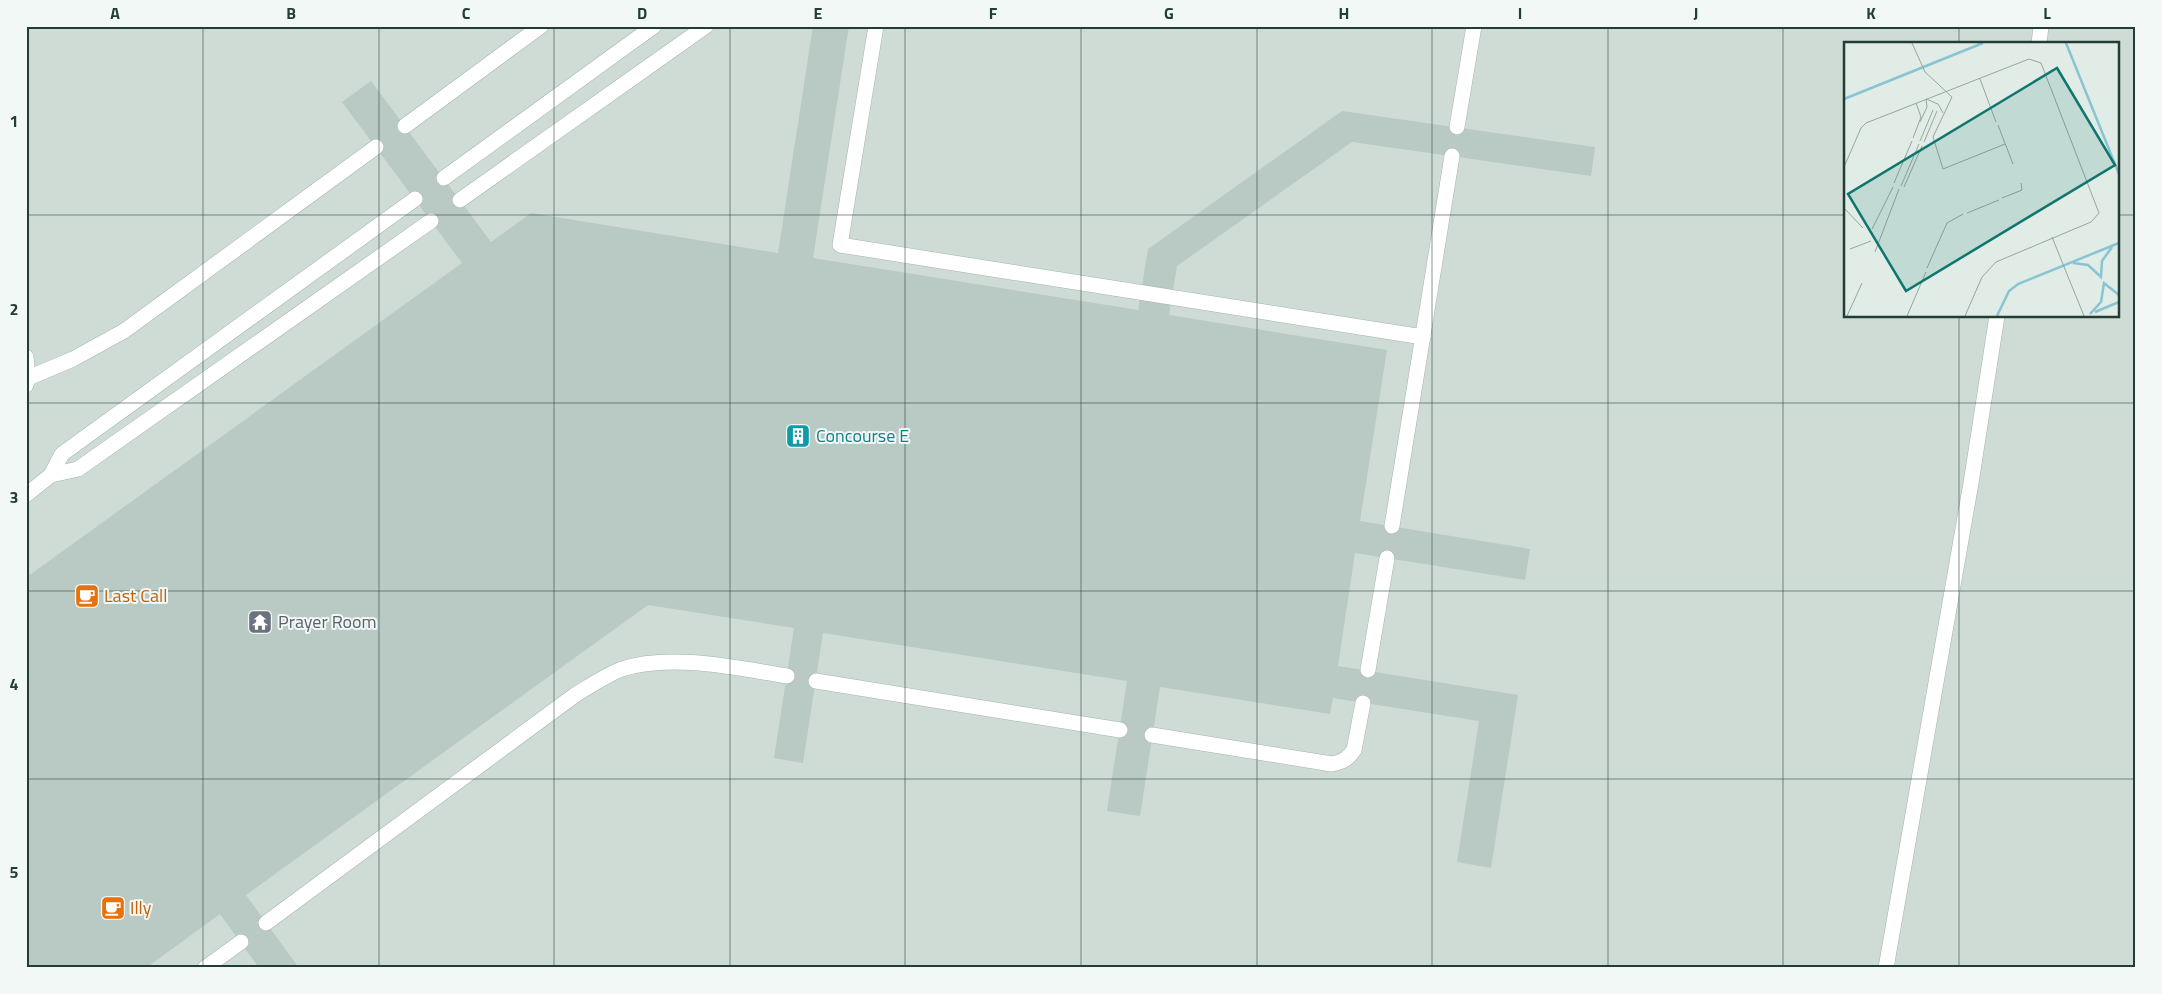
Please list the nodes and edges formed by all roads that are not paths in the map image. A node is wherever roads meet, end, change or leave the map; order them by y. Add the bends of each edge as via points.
1 (542, 26) edge
2 (654, 26) edge
3 (706, 26) edge
4 (876, 26) edge
5 (1474, 26) edge
6 (2041, 26) edge
7 (2039, 42) edge
8 (405, 126) tunnel mouth
9 (1457, 127) tunnel mouth
10 (376, 147) tunnel mouth
11 (1452, 156) tunnel mouth
12 (444, 178) tunnel mouth
13 (415, 199) tunnel mouth
14 (460, 200) tunnel mouth
15 (431, 221) tunnel mouth
16 (1997, 318) edge
17 (1423, 337) junction
18 (26, 357) edge
19 (27, 382) edge
20 (51, 475) junction
21 (26, 494) edge
22 (1392, 526) tunnel mouth
23 (1387, 558) tunnel mouth
24 (1368, 670) tunnel mouth
25 (786, 676) tunnel mouth
26 (816, 681) tunnel mouth
27 (1364, 703) tunnel mouth
28 (1120, 730) tunnel mouth
29 (1152, 735) tunnel mouth
30 (266, 923) tunnel mouth
31 (240, 942) tunnel mouth
32 (205, 968) edge
33 (1886, 968) edge

1 - 8 lane
2 - 12 lane
3 - 14 lane
4 - 17 lane via 840,245
5 - 9 lane
6 - 7 lane
10 - 19 lane via 124,331
11 - 17 lane
13 - 20 lane via 62,454
15 - 20 lane via 78,469
16 - 33 lane
17 - 22 lane
18 - 19 lane
20 - 21 lane
23 - 24 lane
25 - 30 lane via 671,661 621,669 575,695
26 - 28 lane
27 - 29 lane via 1354,750 1339,763
31 - 32 lane

